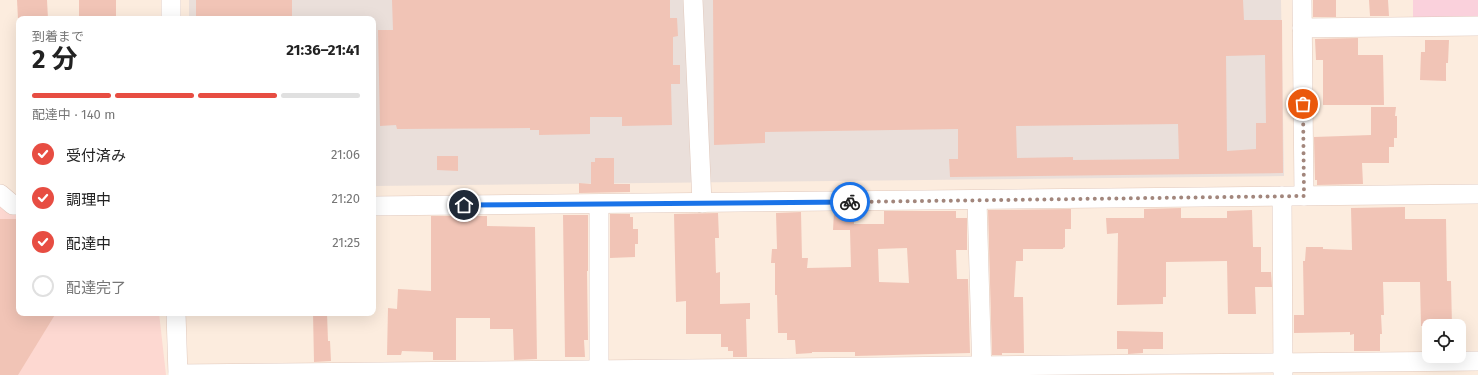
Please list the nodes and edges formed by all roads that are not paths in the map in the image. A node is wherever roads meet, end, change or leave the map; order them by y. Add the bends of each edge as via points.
1 (171, 0) edge
2 (693, 0) edge
3 (1302, 0) edge
4 (171, 16) edge
5 (1478, 26) edge
6 (1302, 28) junction
7 (0, 194) edge
8 (1478, 194) edge
9 (1282, 196) junction
10 (1304, 196) junction
11 (977, 200) junction
12 (702, 203) junction
13 (599, 204) junction
14 (16, 205) edge
15 (376, 206) edge
16 (176, 316) edge
17 (1478, 361) edge
18 (1283, 369) edge
19 (982, 370) edge
20 (599, 372) edge
21 (178, 374) edge

1 - 4 street
2 - 12 street
3 - 6 street
5 - 6 street
6 - 10 street
7 - 14 street
8 - 10 street
9 - 10 street
9 - 11 street
9 - 18 street
11 - 12 street
11 - 19 street
12 - 13 street
13 - 15 street
13 - 20 street
16 - 21 street
17 - 18 street
18 - 19 street
19 - 20 street
20 - 21 street

